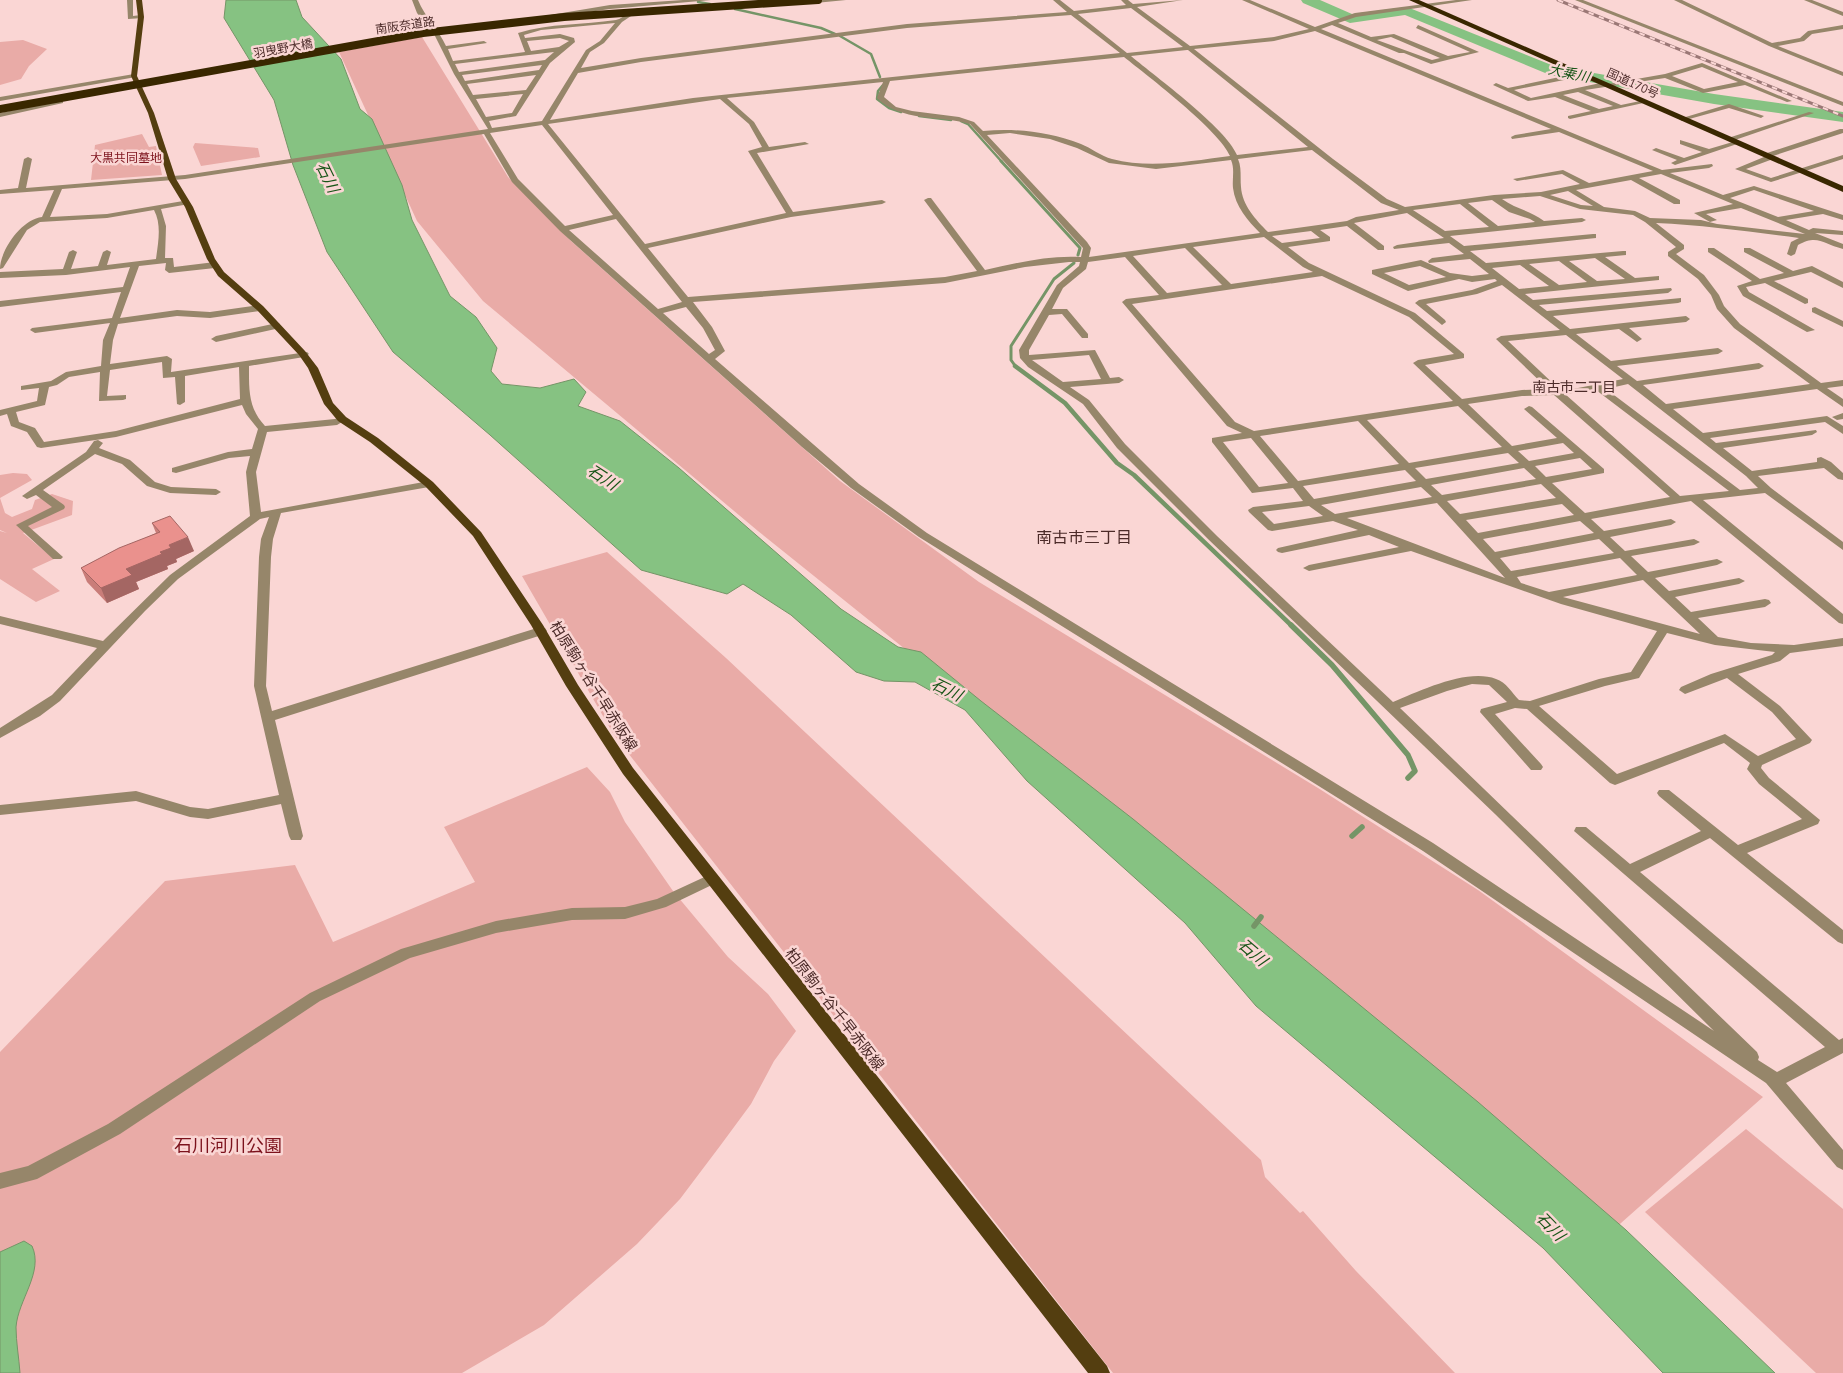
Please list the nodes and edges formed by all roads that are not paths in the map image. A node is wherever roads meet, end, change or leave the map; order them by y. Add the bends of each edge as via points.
1 (130, 0) edge
2 (140, 0) edge
3 (415, 0) edge
4 (708, 0) edge
5 (794, 0) edge
6 (818, 0) edge
7 (842, 0) edge
8 (1056, 0) edge
9 (1124, 0) edge
10 (1180, 0) edge
11 (1245, 0) edge
12 (1413, 0) edge
13 (1469, 0) edge
14 (1578, 0) edge
15 (1677, 0) edge
16 (1807, 0) edge
17 (649, 2) edge
18 (1134, 6) junction
19 (1427, 6) junction
20 (1075, 13) junction
21 (629, 14) junction
22 (1843, 14) edge
23 (140, 17) junction
24 (620, 21) junction
25 (1331, 22) junction
26 (597, 23) junction
27 (1418, 27) dead end
28 (1843, 27) edge
29 (1316, 28) junction
30 (476, 29) junction
31 (584, 33) dead end
32 (437, 34) junction
33 (1371, 39) junction
34 (523, 40) junction
35 (1771, 45) junction
36 (444, 48) junction
37 (1422, 48) junction
38 (561, 49) junction
39 (1190, 49) junction
40 (1403, 51) junction
41 (530, 53) junction
42 (1127, 56) junction
43 (1380, 56) junction
44 (1446, 58) junction
45 (547, 62) junction
46 (451, 63) junction
47 (576, 71) junction
48 (540, 72) junction
49 (457, 74) junction
50 (1843, 74) edge
51 (1666, 76) junction
52 (887, 81) junction
53 (141, 82) junction
54 (463, 83) junction
55 (1746, 83) junction
56 (1603, 84) junction
57 (1496, 85) dead end
58 (1506, 90) junction
59 (1578, 90) junction
60 (527, 92) junction
61 (1556, 94) junction
62 (472, 97) junction
63 (721, 97) junction
64 (0, 99) edge
65 (1790, 101) dead end
66 (1645, 102) junction
67 (1843, 104) edge
68 (1621, 107) junction
69 (0, 108) edge
70 (1761, 108) dead end
71 (1597, 111) junction
72 (1749, 112) junction
73 (1810, 113) dead end
74 (0, 115) edge
75 (1761, 116) dead end
76 (1570, 117) dead end
77 (1682, 118) junction
78 (485, 119) junction
79 (544, 123) junction
80 (1559, 130) junction
81 (1843, 131) edge
82 (484, 132) junction
83 (981, 133) junction
84 (1515, 137) dead end
85 (1733, 141) junction
86 (1683, 142) dead end
87 (805, 144) dead end
88 (1314, 148) junction
89 (767, 149) junction
90 (1656, 150) dead end
91 (1710, 152) junction
92 (1769, 156) junction
93 (1843, 157) edge
94 (1234, 158) junction
95 (28, 159) dead end
96 (1684, 160) junction
97 (1675, 163) dead end
98 (1709, 166) dead end
99 (1802, 171) junction
100 (1663, 172) junction
101 (1634, 174) junction
102 (178, 178) junction
103 (1517, 179) dead end
104 (1579, 180) junction
105 (60, 186) junction
106 (1589, 186) junction
107 (22, 189) junction
108 (1569, 189) junction
109 (1843, 189) edge
110 (0, 192) edge
111 (1541, 194) junction
112 (1494, 197) junction
113 (1724, 197) junction
114 (928, 200) dead end
115 (1461, 201) junction
116 (186, 202) junction
117 (882, 202) dead end
118 (1677, 202) dead end
119 (1743, 205) junction
120 (156, 208) junction
121 (1408, 210) junction
122 (1604, 210) junction
123 (1822, 212) junction
124 (791, 215) junction
125 (618, 216) junction
126 (1843, 218) edge
127 (45, 219) junction
128 (1582, 220) dead end
129 (1648, 220) junction
130 (1780, 220) junction
131 (1348, 223) junction
132 (1541, 224) junction
133 (1725, 226) junction
134 (1314, 228) junction
135 (1497, 228) junction
136 (564, 229) junction
137 (1804, 233) junction
138 (1843, 234) edge
139 (1267, 236) junction
140 (1593, 236) dead end
141 (1447, 237) junction
142 (1559, 240) junction
143 (1188, 246) junction
144 (1280, 246) junction
145 (1843, 246) edge
146 (643, 247) junction
147 (1397, 247) dead end
148 (1381, 248) dead end
149 (1463, 249) junction
150 (1712, 250) dead end
151 (1747, 250) dead end
152 (73, 252) dead end
153 (107, 252) dead end
154 (1126, 253) junction
155 (1622, 253) dead end
156 (1791, 254) dead end
157 (1472, 256) junction
158 (1598, 256) junction
159 (1561, 259) junction
160 (1085, 260) junction
161 (160, 261) junction
162 (1432, 261) dead end
163 (1522, 262) junction
164 (135, 265) junction
165 (215, 265) junction
166 (0, 266) edge
167 (1484, 266) junction
168 (101, 268) junction
169 (66, 271) junction
170 (983, 273) junction
171 (1322, 273) junction
172 (1792, 274) junction
173 (0, 275) edge
174 (1458, 277) junction
175 (1656, 278) dead end
176 (1500, 279) junction
177 (1634, 281) junction
178 (1762, 281) junction
179 (1595, 284) junction
180 (1843, 285) edge
181 (1229, 287) junction
182 (1557, 288) junction
183 (127, 289) junction
184 (1668, 290) dead end
185 (1517, 292) junction
186 (1165, 296) junction
187 (1606, 296) junction
188 (1678, 300) dead end
189 (1805, 301) dead end
190 (688, 302) junction
191 (1531, 303) junction
192 (0, 304) edge
193 (1619, 306) junction
194 (260, 308) junction
195 (1815, 310) dead end
196 (656, 312) junction
197 (1046, 312) junction
198 (1544, 314) junction
199 (1686, 319) dead end
200 (114, 321) junction
201 (242, 322) junction
202 (1442, 322) dead end
203 (1843, 324) edge
204 (1620, 325) junction
205 (278, 326) junction
206 (35, 330) dead end
207 (1810, 330) dead end
208 (1566, 331) junction
209 (1085, 336) dead end
210 (216, 339) dead end
211 (1637, 339) dead end
212 (1718, 351) dead end
213 (304, 354) junction
214 (1025, 358) junction
215 (709, 359) junction
216 (244, 364) junction
217 (1608, 364) junction
218 (1759, 366) dead end
219 (104, 368) junction
220 (180, 374) junction
221 (1119, 380) dead end
222 (1107, 381) junction
223 (1631, 382) junction
224 (1843, 383) edge
225 (44, 385) junction
226 (1062, 385) junction
227 (1596, 386) junction
228 (1818, 386) junction
229 (24, 388) dead end
230 (1556, 391) junction
231 (123, 397) dead end
232 (245, 401) junction
233 (180, 402) dead end
234 (1461, 402) junction
235 (1843, 404) edge
236 (1663, 407) junction
237 (1529, 409) dead end
238 (5, 412) edge
239 (1360, 418) junction
240 (342, 419) junction
241 (263, 429) junction
242 (1843, 431) edge
243 (1812, 432) dead end
244 (1254, 435) junction
245 (1700, 436) junction
246 (102, 437) junction
247 (1565, 440) junction
248 (1713, 446) junction
249 (1510, 449) junction
250 (94, 450) junction
251 (257, 452) junction
252 (1582, 455) junction
253 (1816, 457) dead end
254 (1526, 464) junction
255 (1827, 464) junction
256 (1406, 466) junction
257 (176, 470) dead end
258 (1750, 474) junction
259 (1842, 477) edge
260 (1545, 481) junction
261 (1421, 482) junction
262 (429, 484) junction
263 (1296, 484) junction
264 (1767, 490) junction
265 (216, 492) dead end
266 (1738, 492) junction
267 (1693, 497) junction
268 (1678, 499) junction
269 (1438, 500) junction
270 (1564, 500) junction
271 (1311, 503) junction
272 (276, 511) junction
273 (256, 517) junction
274 (1336, 518) junction
275 (1458, 518) junction
276 (1584, 518) junction
277 (1671, 522) dead end
278 (1372, 531) junction
279 (1603, 536) junction
280 (1476, 537) junction
281 (1318, 542) junction
282 (1694, 542) dead end
283 (1414, 547) junction
284 (1843, 547) edge
285 (1282, 550) dead end
286 (1623, 554) junction
287 (1492, 556) junction
288 (57, 557) dead end
289 (1336, 562) junction
290 (1718, 562) dead end
291 (1309, 568) dead end
292 (1508, 575) junction
293 (1646, 576) junction
294 (1739, 581) dead end
295 (1518, 586) junction
296 (1667, 595) junction
297 (1549, 596) junction
298 (1765, 603) dead end
299 (1689, 616) junction
300 (0, 620) edge
301 (1843, 620) edge
302 (1664, 629) junction
303 (541, 631) junction
304 (1715, 641) junction
305 (1843, 642) edge
306 (106, 646) junction
307 (1788, 649) junction
308 (1729, 673) junction
309 (1685, 690) dead end
310 (1515, 704) junction
311 (1530, 705) junction
312 (1391, 707) junction
313 (269, 717) junction
314 (0, 734) edge
315 (1757, 762) junction
316 (1536, 766) dead end
317 (1664, 793) dead end
318 (288, 798) junction
319 (0, 810) edge
320 (1581, 832) dead end
321 (1711, 832) junction
322 (296, 836) dead end
323 (1735, 852) junction
324 (1629, 871) junction
325 (711, 879) junction
326 (1843, 938) edge
327 (1840, 1046) edge
328 (1776, 1081) junction
329 (1843, 1162) edge
330 (0, 1181) edge
331 (1100, 1373) edge

1 - 23 street via 130,18
2 - 23 main road
3 - 32 street via 420,13
4 - 17 street
5 - 69 highway, 南阪奈道路, bridge via 564,16 422,32
6 - 69 highway, 南阪奈道路, bridge via 564,17 423,33
7 - 21 street
8 - 20 street
9 - 18 street
10 - 18 street
11 - 29 street
12 - 19 highway, 国道170号
13 - 19 street
14 - 67 street
15 - 35 street
16 - 22 street
17 - 21 street
17 - 32 street
18 - 20 street
18 - 39 street
19 - 25 street via 1345,17
19 - 56 highway, 国道170号
20 - 42 street
20 - 47 street via 906,26
21 - 24 street
21 - 30 street
23 - 53 main road
24 - 26 street
24 - 47 street via 602,42 588,51
25 - 29 street
25 - 33 street
26 - 31 street
26 - 34 street via 532,30 520,34
27 - 44 street via 1476,52
28 - 35 street via 1810,32 1802,40
29 - 39 street via 1290,37
29 - 43 street
30 - 32 street
30 - 36 street via 486,46
32 - 36 street
32 - 53 street, 羽曳野大橋, bridge
33 - 37 street via 1392,35
33 - 40 street
34 - 38 street via 572,38 572,42
34 - 41 street
35 - 50 street
36 - 46 street
37 - 40 street
37 - 44 street
38 - 41 street
38 - 45 street
39 - 42 street
39 - 88 street
40 - 43 street
40 - 44 street via 1431,62
41 - 46 street
42 - 52 street
42 - 94 street via 1217,134 1229,146
43 - 80 street
45 - 48 street
45 - 49 street
46 - 49 street
47 - 79 street
48 - 54 street
48 - 60 street
49 - 54 street
51 - 55 street via 1703,91
51 - 55 street via 1702,65
51 - 56 street
52 - 63 street
52 - 83 street via 880,98 884,103 912,113 967,121
53 - 64 street
53 - 74 street
53 - 102 main road, 柏原駒ヶ谷千早赤阪線
54 - 62 street
55 - 65 street
56 - 58 street via 1574,76
56 - 59 street
56 - 66 highway, 国道170号
57 - 58 street
58 - 61 street via 1530,100
59 - 61 street
59 - 68 street
60 - 62 street
60 - 78 street via 514,115
61 - 71 street
62 - 78 street
63 - 79 street
63 - 89 street via 752,123
66 - 68 street
66 - 77 highway, 国道170号
68 - 71 street
70 - 72 street
71 - 76 street
72 - 75 street
72 - 77 street via 1729,106
73 - 85 street
77 - 85 highway, 国道170号
78 - 82 street
79 - 82 street
79 - 125 street
80 - 84 street
80 - 100 street
81 - 92 street
82 - 102 street
82 - 136 street via 515,180
83 - 94 street via 1010,131 1051,137 1074,143 1109,161 1156,167
83 - 160 street via 1084,244 1087,248
85 - 91 street
85 - 92 highway, 国道170号
86 - 91 street
87 - 89 street
88 - 94 street
88 - 121 street via 1384,201
89 - 124 street via 752,151
90 - 96 street
91 - 96 street
92 - 99 highway, 国道170号
92 - 99 street via 1739,169 1771,180
93 - 99 street
94 - 139 street via 1242,206 1250,220
95 - 107 street
96 - 97 street
98 - 100 street
99 - 109 highway, 国道170号
100 - 101 street
100 - 113 street
101 - 104 street
101 - 106 street
101 - 118 street
102 - 105 street
102 - 116 main road, 柏原駒ヶ谷千早赤阪線
103 - 104 street via 1563,172
104 - 106 street
105 - 107 street
105 - 127 street
106 - 108 street
107 - 110 street
108 - 111 street
108 - 122 street
111 - 112 street
111 - 122 street via 1580,207
112 - 115 street
112 - 132 street
113 - 119 street
113 - 123 street via 1754,188
114 - 170 street
115 - 121 street
115 - 135 street
116 - 120 street
116 - 165 main road, 柏原駒ヶ谷千早赤阪線
117 - 124 street
119 - 130 street
119 - 133 street via 1698,213
120 - 127 street via 92,217
120 - 161 street via 161,214
121 - 131 street
121 - 141 street
122 - 129 street via 1628,212
123 - 126 street
123 - 130 street
124 - 146 street
125 - 136 street
125 - 146 street
127 - 166 street via 24,228
128 - 132 street
129 - 133 street
129 - 228 street via 1681,247 1670,254 1701,277 1737,326
130 - 137 street
131 - 134 street
131 - 148 street
132 - 135 street
132 - 142 street
133 - 137 street
134 - 139 street
134 - 144 street via 1327,240
135 - 141 street
136 - 196 street
137 - 138 street
137 - 145 street
137 - 156 street via 1794,244
139 - 143 street
139 - 144 street
140 - 142 street
141 - 147 street
141 - 149 street
142 - 149 street
143 - 154 street
143 - 181 street
144 - 171 street
146 - 190 street
149 - 157 street
150 - 178 street
151 - 172 street
152 - 169 street
153 - 168 street
154 - 160 street
154 - 186 street
155 - 158 street
157 - 162 street
157 - 167 street
158 - 159 street
158 - 177 street
159 - 163 street
159 - 179 street
160 - 170 street via 1025,264
160 - 197 street via 1083,267 1060,287
161 - 164 street
161 - 165 street via 170,260 169,270
163 - 167 street
163 - 182 street
164 - 168 street
164 - 183 street
165 - 194 main road, 柏原駒ヶ谷千早赤阪線
167 - 176 street
168 - 169 street
169 - 173 street
170 - 190 street via 945,280
171 - 181 street
171 - 234 street via 1412,315 1461,356 1418,363
172 - 178 street
172 - 180 street via 1812,270
174 - 174 street via 1421,264 1375,272 1408,288
174 - 176 street
175 - 177 street
176 - 185 street
176 - 202 street via 1474,292 1419,303
177 - 179 street
178 - 189 street
178 - 207 street via 1741,286 1746,294
179 - 182 street
181 - 186 street
182 - 185 street
183 - 192 street
183 - 200 street
184 - 187 street
185 - 191 street
186 - 244 street via 1126,302 1231,424
187 - 191 street
187 - 193 street
188 - 193 street
190 - 196 street
190 - 215 street via 720,351
191 - 198 street
193 - 198 street
194 - 201 street
194 - 205 main road, 柏原駒ヶ谷千早赤阪線
195 - 203 street
196 - 215 street
197 - 209 street via 1064,311
197 - 214 street via 1024,350
198 - 208 street
199 - 204 street
200 - 201 street via 177,313 210,315
200 - 206 street
200 - 219 street
201 - 205 street
201 - 210 street
204 - 208 street
204 - 211 street
205 - 213 main road, 柏原駒ヶ谷千早赤阪線
208 - 217 street
208 - 230 street via 1501,339
212 - 217 street
213 - 216 street
213 - 240 main road, 柏原駒ヶ谷千早赤阪線 via 329,404
214 - 222 street via 1092,352
214 - 226 street
215 - 328 street via 855,486 923,535 1428,846
216 - 220 street
216 - 232 street
217 - 223 street
218 - 223 street
219 - 220 street via 167,360 166,376
219 - 225 street via 66,375
219 - 231 street via 102,399
220 - 233 street
221 - 222 street
222 - 226 street
223 - 227 street
223 - 236 street
224 - 228 street
225 - 229 street
225 - 238 street via 42,403
226 - 312 street via 1086,402 1121,446
227 - 230 street
227 - 266 street
228 - 235 street
228 - 236 street
230 - 234 street
230 - 268 street
232 - 241 street via 249,417
232 - 246 street
234 - 239 street
234 - 249 street
236 - 245 street
237 - 247 street
238 - 246 street via 15,424 31,430 41,445
239 - 244 street
239 - 256 street
240 - 241 street
240 - 262 main road, 柏原駒ヶ谷千早赤阪線
241 - 251 street
242 - 245 street via 1827,419
243 - 248 street
244 - 263 street
244 - 263 street via 1216,440 1256,491
245 - 248 street
246 - 250 street
247 - 249 street
247 - 252 street
248 - 258 street
249 - 254 street
249 - 256 street
250 - 265 street via 126,462 151,484 170,490
250 - 288 street via 32,494 60,507 21,524
251 - 257 street via 228,455
251 - 273 street via 251,472
252 - 254 street
252 - 260 street via 1600,471
253 - 255 street
254 - 260 street
254 - 261 street
255 - 258 street
255 - 259 street
256 - 261 street
256 - 263 street
258 - 264 street
260 - 269 street
260 - 270 street
261 - 269 street
261 - 271 street
262 - 272 street
262 - 303 main road, 柏原駒ヶ谷千早赤阪線 via 477,534
263 - 271 street
264 - 266 street
264 - 284 street
266 - 267 street
267 - 268 street
267 - 301 street
268 - 276 street
269 - 274 street
269 - 275 street
270 - 275 street
270 - 276 street
271 - 274 street
271 - 274 street via 1253,510 1272,528
272 - 273 street
272 - 313 street via 265,557 259,670
273 - 306 street via 174,578
274 - 278 street
275 - 280 street
276 - 279 street
276 - 280 street
277 - 279 street
278 - 281 street
278 - 283 street
279 - 286 street
279 - 287 street
280 - 287 street
281 - 285 street
281 - 289 street
282 - 286 street
283 - 289 street
283 - 295 street
286 - 292 street
286 - 293 street
287 - 292 street
289 - 291 street
290 - 293 street
292 - 295 street
293 - 296 street
293 - 297 street
294 - 296 street
295 - 297 street
296 - 299 street
297 - 302 street
298 - 299 street
299 - 304 street
300 - 306 street
302 - 304 street
302 - 311 street via 1635,675
303 - 313 street
303 - 325 main road, 柏原駒ヶ谷千早赤阪線 via 572,686 628,771
304 - 307 street
305 - 307 street
306 - 314 street via 56,698
307 - 308 street via 1776,658
308 - 309 street
308 - 315 street via 1776,710 1805,740
310 - 311 street
310 - 312 street via 1493,682 1484,679 1467,681
310 - 316 street via 1486,712
311 - 315 street via 1615,780 1724,738
312 - 328 street
313 - 318 street
315 - 323 street via 1754,769 1764,782 1813,820
317 - 321 street
318 - 319 street via 208,814 195,814 136,796
318 - 322 street
320 - 324 street
321 - 323 street
321 - 324 street
323 - 326 street
324 - 327 street
325 - 330 street via 661,903 625,913 572,914 496,927 406,953 316,997 114,1129 30,1173
325 - 331 main road, 柏原駒ヶ谷千早赤阪線
327 - 328 street
328 - 329 street

